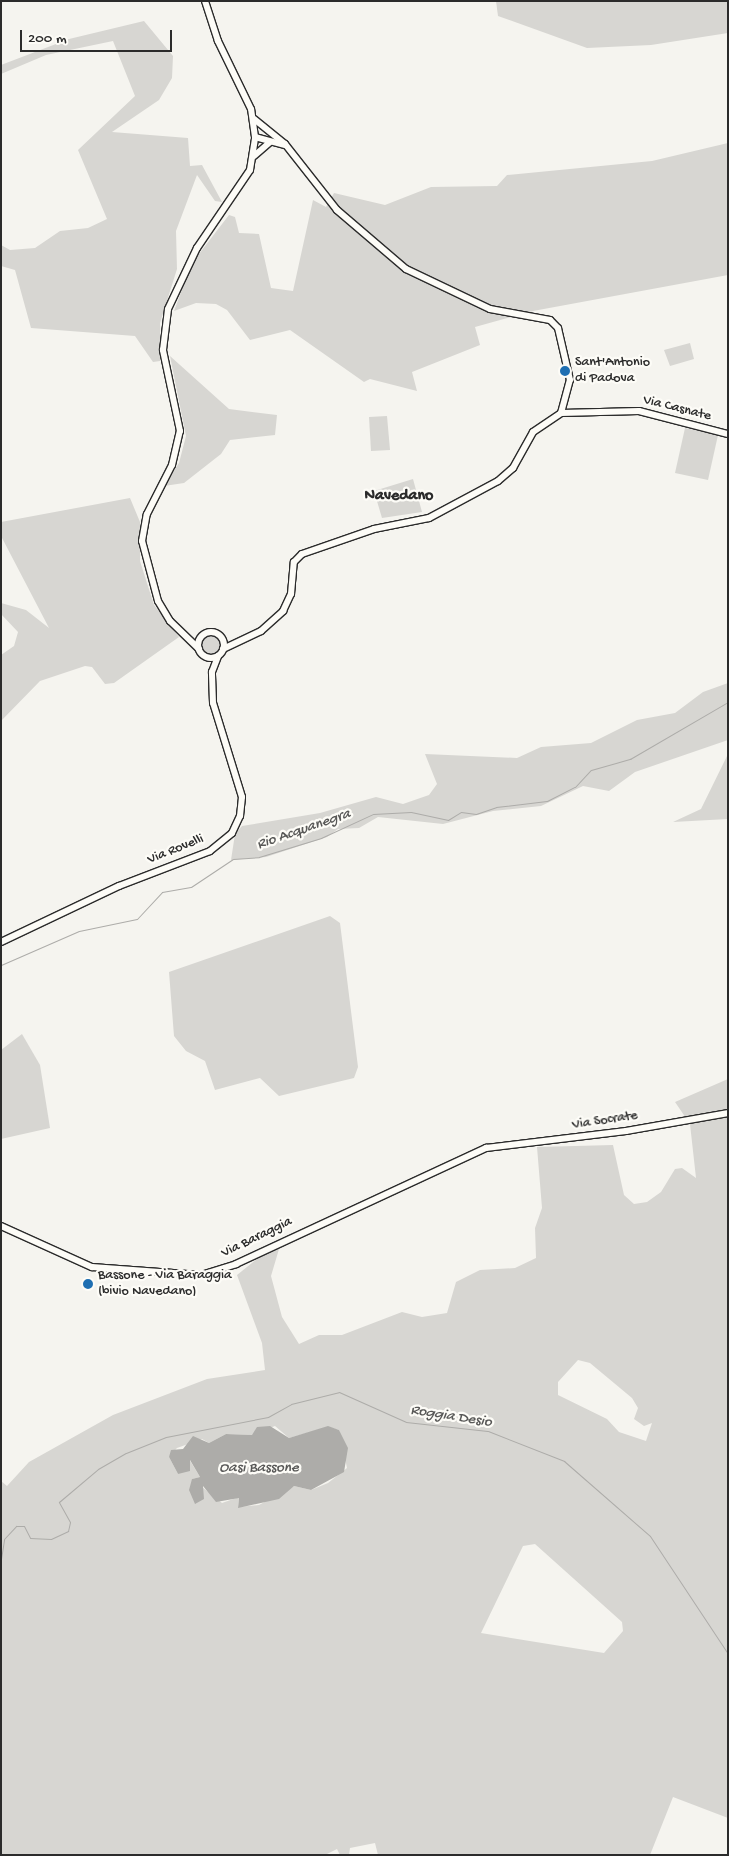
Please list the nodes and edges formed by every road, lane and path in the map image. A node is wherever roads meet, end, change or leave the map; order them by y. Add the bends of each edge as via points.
1 (205, 1) edge
2 (254, 120) junction
3 (269, 131) junction
4 (255, 137) junction
5 (270, 142) junction
6 (287, 147) junction
7 (253, 157) junction
8 (561, 413) junction
9 (728, 434) edge
10 (181, 631) junction
11 (205, 633) junction
12 (221, 637) junction
13 (241, 640) junction
14 (199, 649) junction
15 (224, 649) junction
16 (204, 656) junction
17 (218, 656) junction
18 (212, 672) junction
19 (1, 942) edge
20 (728, 1112) edge
21 (486, 1148) joint
22 (1, 1226) edge

1 - 2 street
2 - 3 street
2 - 4 street
3 - 4 street
3 - 6 street
4 - 5 street
4 - 7 street
5 - 6 street
5 - 7 street
6 - 8 street via 337,210 406,268 490,309 554,324 570,380
7 - 10 street via 243,182 186,267 168,309 163,336 180,418 179,443 150,506 142,541 158,601
8 - 9 street, Via Casnate via 639,411
8 - 13 street via 534,432 507,474 466,501 429,518 374,529 297,558 283,611 270,625
10 - 11 street
10 - 14 street
11 - 12 street
11 - 14 street
12 - 13 street
12 - 15 street
13 - 15 street
14 - 16 street
15 - 17 street
16 - 17 street
16 - 18 street, Via Rovelli
17 - 18 street, Via Rovelli
18 - 19 street, Via Rovelli via 213,703 242,797 240,816 232,833 210,851 118,886
20 - 21 street, Via Socrate via 626,1131
21 - 22 street, Via Baraggia via 236,1264 201,1275 92,1267

